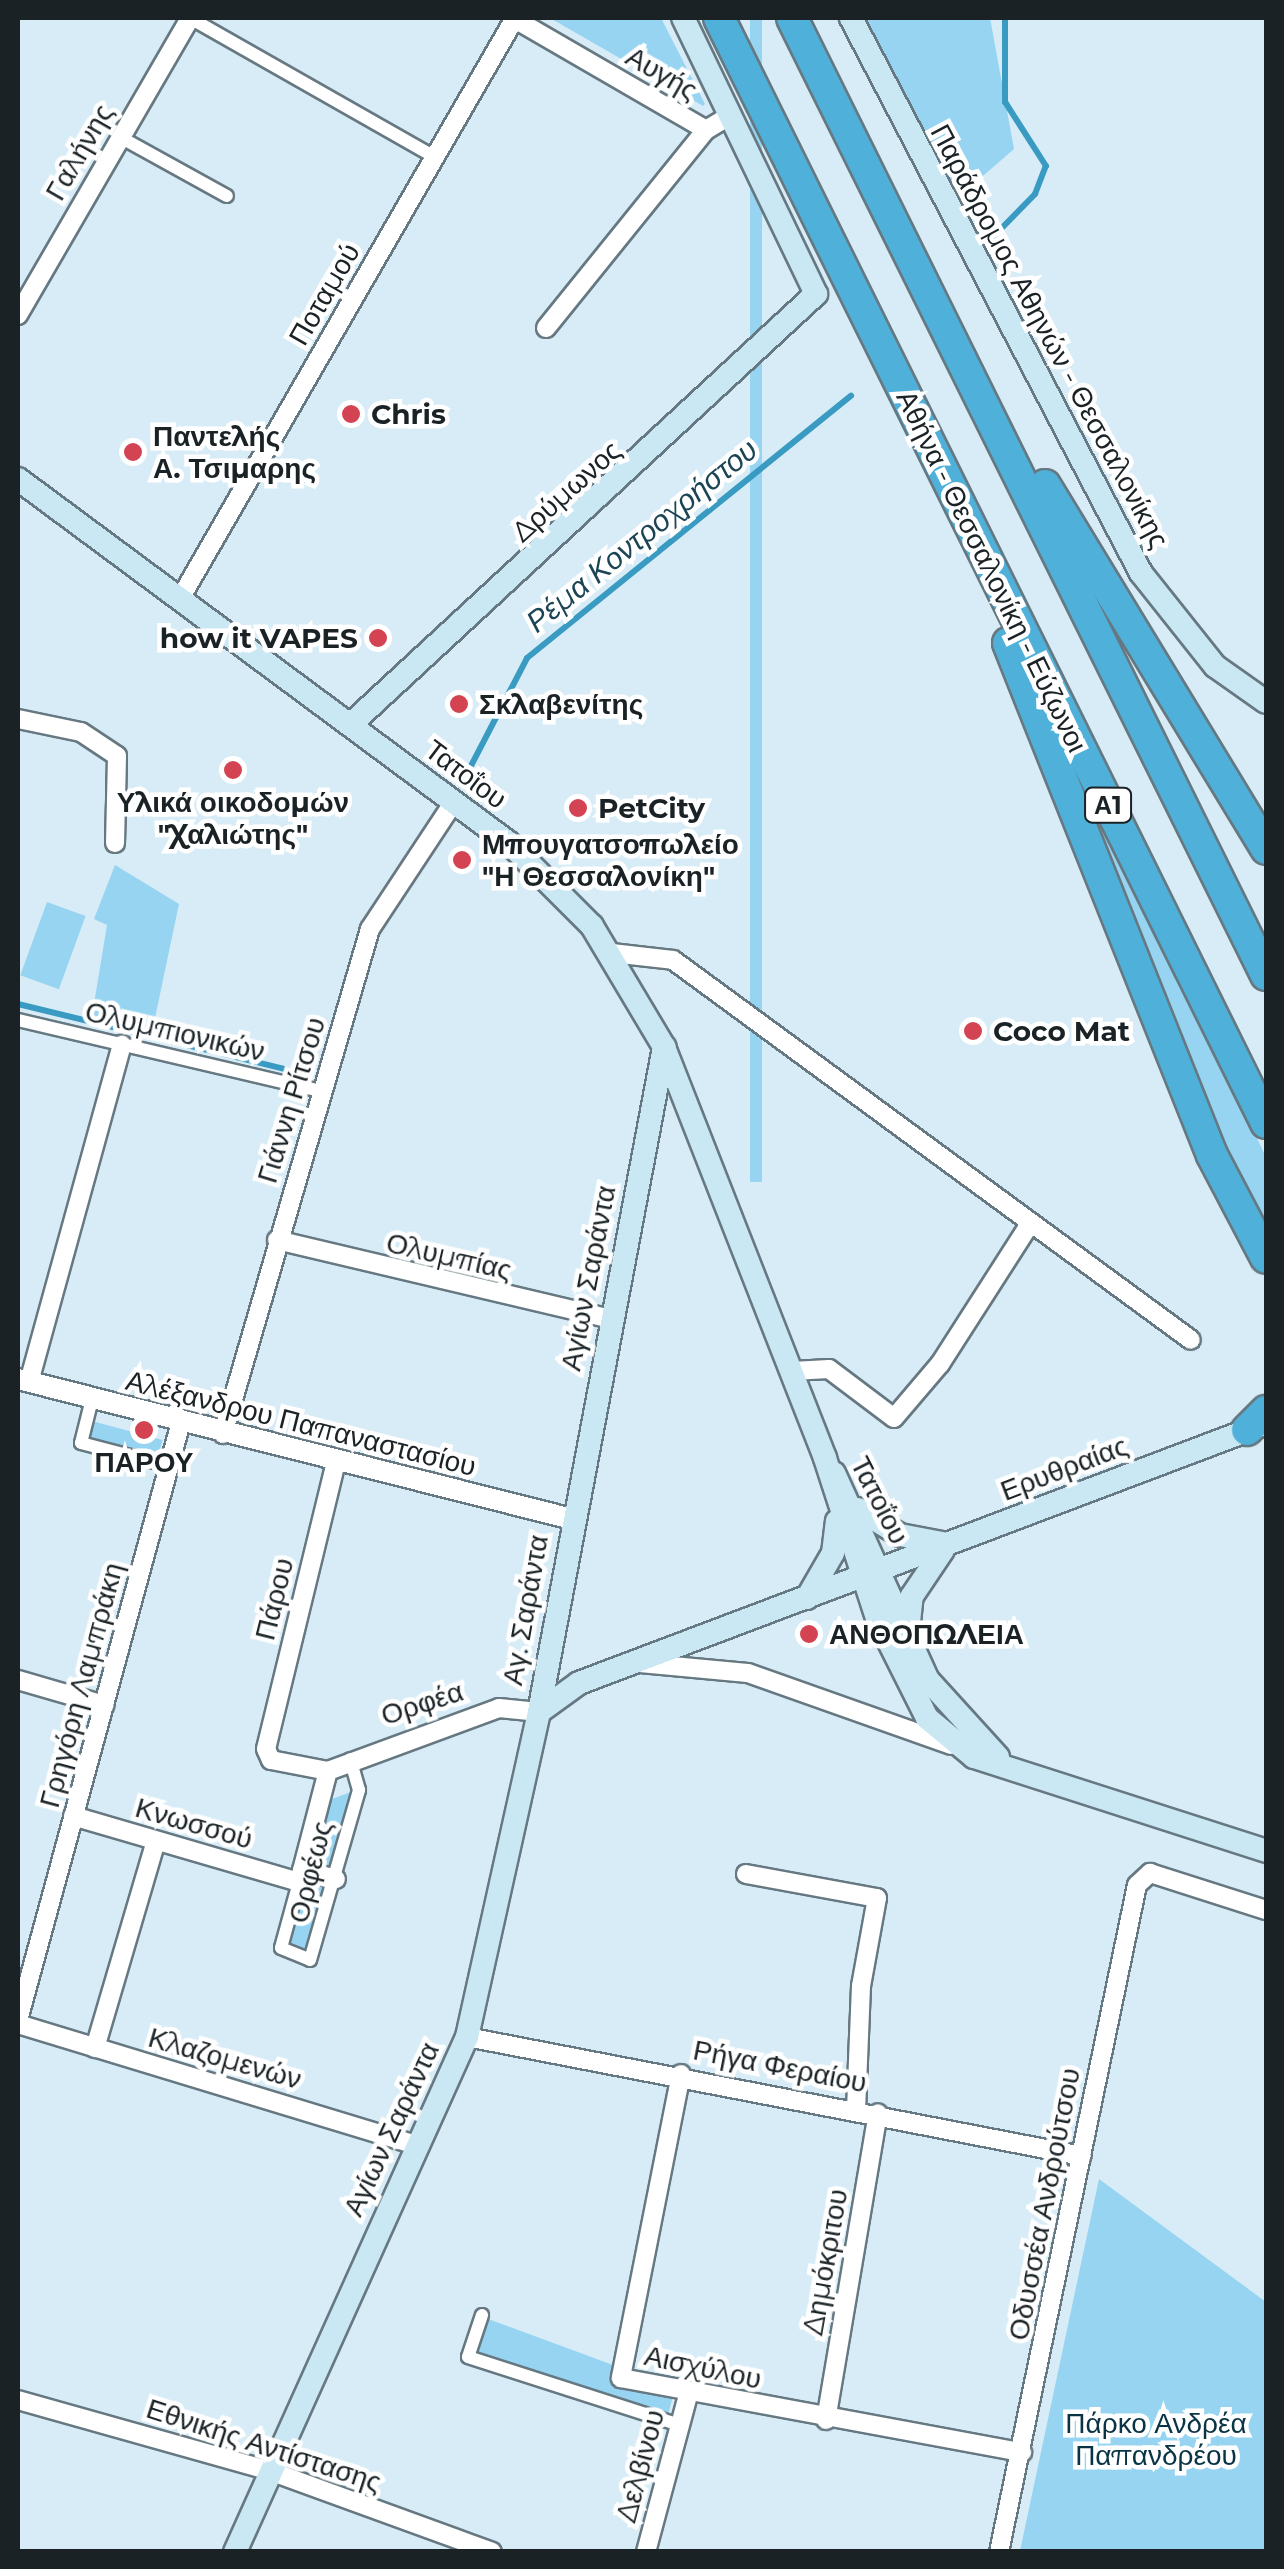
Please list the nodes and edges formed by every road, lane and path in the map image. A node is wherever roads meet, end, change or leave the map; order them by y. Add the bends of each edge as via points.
1 (190, 18) edge
2 (514, 18) edge
3 (683, 18) edge
4 (719, 18) edge
5 (792, 18) edge
6 (852, 18) edge
7 (731, 115) junction
8 (706, 130) junction
9 (120, 136) junction
10 (435, 157) junction
11 (226, 196) dead end
12 (18, 315) edge
13 (546, 328) dead end
14 (984, 396) junction
15 (18, 479) edge
16 (950, 486) junction
17 (181, 598) junction
18 (1266, 702) edge
19 (18, 719) edge
20 (350, 725) junction
21 (453, 802) junction
22 (114, 844) dead end
23 (1266, 850) edge
24 (612, 953) junction
25 (1266, 975) edge
26 (18, 1020) edge
27 (122, 1045) junction
28 (664, 1048) junction
29 (321, 1091) junction
30 (1266, 1123) edge
31 (1030, 1224) junction
32 (277, 1240) junction
33 (1266, 1258) edge
34 (611, 1319) junction
35 (1191, 1340) dead end
36 (792, 1371) junction
37 (23, 1380) edge
38 (92, 1398) junction
39 (181, 1422) junction
40 (1262, 1424) edge
41 (223, 1434) junction
42 (336, 1462) junction
43 (169, 1466) junction
44 (846, 1510) junction
45 (572, 1519) junction
46 (951, 1543) junction
47 (872, 1573) junction
48 (806, 1598) junction
49 (908, 1640) junction
50 (635, 1662) junction
51 (18, 1680) edge
52 (104, 1705) junction
53 (539, 1712) junction
54 (952, 1745) junction
55 (350, 1758) junction
56 (1018, 1768) junction
57 (328, 1771) junction
58 (73, 1816) junction
59 (156, 1841) junction
60 (1266, 1850) edge
61 (746, 1874) dead end
62 (300, 1876) junction
63 (336, 1879) junction
64 (1266, 1910) edge
65 (18, 2022) edge
66 (467, 2037) junction
67 (95, 2048) junction
68 (681, 2074) junction
69 (856, 2110) junction
70 (878, 2113) junction
71 (416, 2146) junction
72 (1082, 2156) junction
73 (482, 2314) dead end
74 (688, 2395) junction
75 (18, 2400) edge
76 (826, 2420) junction
77 (680, 2425) junction
78 (1022, 2452) junction
79 (270, 2471) junction
80 (235, 2552) edge
81 (492, 2552) edge
82 (646, 2552) edge
83 (999, 2552) edge

1 - 9 street, Γαλήνης
1 - 10 street
2 - 8 street, Αυγής
2 - 10 street, Ποταμού
3 - 7 main road
4 - 16 highway, Αθήνα - Θεσσαλονίκη - Εύζωνοι / Α1
5 - 14 highway, Α1
6 - 18 main road, Παράδρομος Αθηνών - Θεσσαλονίκης via 1140,572 1215,666
7 - 8 street, Αυγής
7 - 20 main road, Δρύμωνος via 816,294
8 - 13 street
9 - 11 street
9 - 12 street, Γαλήνης
10 - 17 street, Ποταμού
14 - 23 highway via 1114,587
14 - 25 highway, Α1
15 - 17 main road, Τατοΐου
16 - 30 highway, Αθήνα - Θεσσαλονίκη - Εύζωνοι / Α1
16 - 33 highway via 1212,1155
17 - 20 main road, Τατοΐου
19 - 22 street via 81,732 117,756
20 - 21 main road, Τατοΐου
21 - 24 main road, Τατοΐου via 554,882
21 - 29 street, Γιάννη Ρίτσου via 376,915
24 - 28 main road, Τατοΐου
24 - 31 street via 653,950 673,960
26 - 27 street, Ολυμπιονικών
27 - 29 street, Ολυμπιονικών
27 - 37 street
28 - 34 main road, Αγίων Σαράντα
28 - 36 main road, Τατοΐου
29 - 32 street, Γιάννη Ρίτσου
31 - 35 street
31 - 36 street via 894,1418 829,1369
32 - 34 street, Ολυμπίας
32 - 41 street, Γιάννη Ρίτσου
34 - 45 main road, Αγίων Σαράντα
36 - 44 main road, Τατοΐου
37 - 38 street, Αλέξανδρου Παπαναστασίου
38 - 39 street, Αλέξανδρου Παπαναστασίου
38 - 43 street via 81,1443
39 - 41 street, Αλέξανδρου Παπαναστασίου
39 - 43 street, Γρηγόρη Λαμπράκη
40 - 46 main road, Ερυθραίας
41 - 42 street, Αλέξανδρου Παπαναστασίου
42 - 45 street, Αλέξανδρου Παπαναστασίου
42 - 57 street, Πάρου via 266,1750 271,1760
43 - 52 street, Γρηγόρη Λαμπράκη
44 - 46 main road via 900,1535
44 - 47 main road, Τατοΐου
44 - 48 main road via 833,1553
45 - 53 main road, Αγ. Σαράντα
46 - 47 main road, Ερυθραίας
46 - 49 main road via 912,1596
47 - 48 main road, Ερυθραίας
47 - 49 main road, Ερυθραίας
47 - 54 main road via 908,1686
48 - 50 main road, Ερυθραίας
49 - 56 main road, Ερυθραίας via 946,1710
50 - 53 main road, Ερυθραίας via 563,1691
50 - 54 street, Ερυθραίας via 748,1674
51 - 52 street
52 - 58 street, Γρηγόρη Λαμπράκη
53 - 55 street, Ορφέα via 499,1708
53 - 66 main road, Αγίων Σαράντα
54 - 56 main road, Ερυθραίας
55 - 57 street, Ορφέα
55 - 63 street, Ορφέως via 359,1790
56 - 60 main road, Ερυθραίας
57 - 62 street, Ορφέως
58 - 59 street, Κνωσσού
58 - 65 street, Γρηγόρη Λαμπράκη
59 - 62 street, Κνωσσού
59 - 67 street
61 - 69 street via 877,1898 861,1986
62 - 63 street, Κνωσσού
62 - 63 street, Ορφέως via 281,1948 310,1960
64 - 72 street, Οδυσσέα Ανδρούτσου via 1150,1874 1137,1885
65 - 67 street, Κλαζομενών
66 - 68 street, Ρήγα Φεραίου
66 - 71 main road, Αγίων Σαράντα
67 - 71 street, Κλαζομενών
68 - 69 street, Ρήγα Φεραίου
68 - 74 street, Αισχύλου via 618,2371
69 - 70 street, Ρήγα Φεραίου
70 - 72 street, Ρήγα Φεραίου
70 - 76 street, Δημόκριτου
71 - 79 main road, Αγίων Σαράντα
72 - 78 street, Οδυσσέα Ανδρούτσου
73 - 77 street via 468,2357
74 - 76 street, Αισχύλου
74 - 77 street, Δελβίνου
75 - 79 street, Εθνικής Αντίστασης
76 - 78 street, Αισχύλου
77 - 82 street, Δελβίνου
78 - 83 street, Οδυσσέα Ανδρούτσου
79 - 80 main road, Αγίων Σαράντα
79 - 81 street, Εθνικής Αντίστασης

